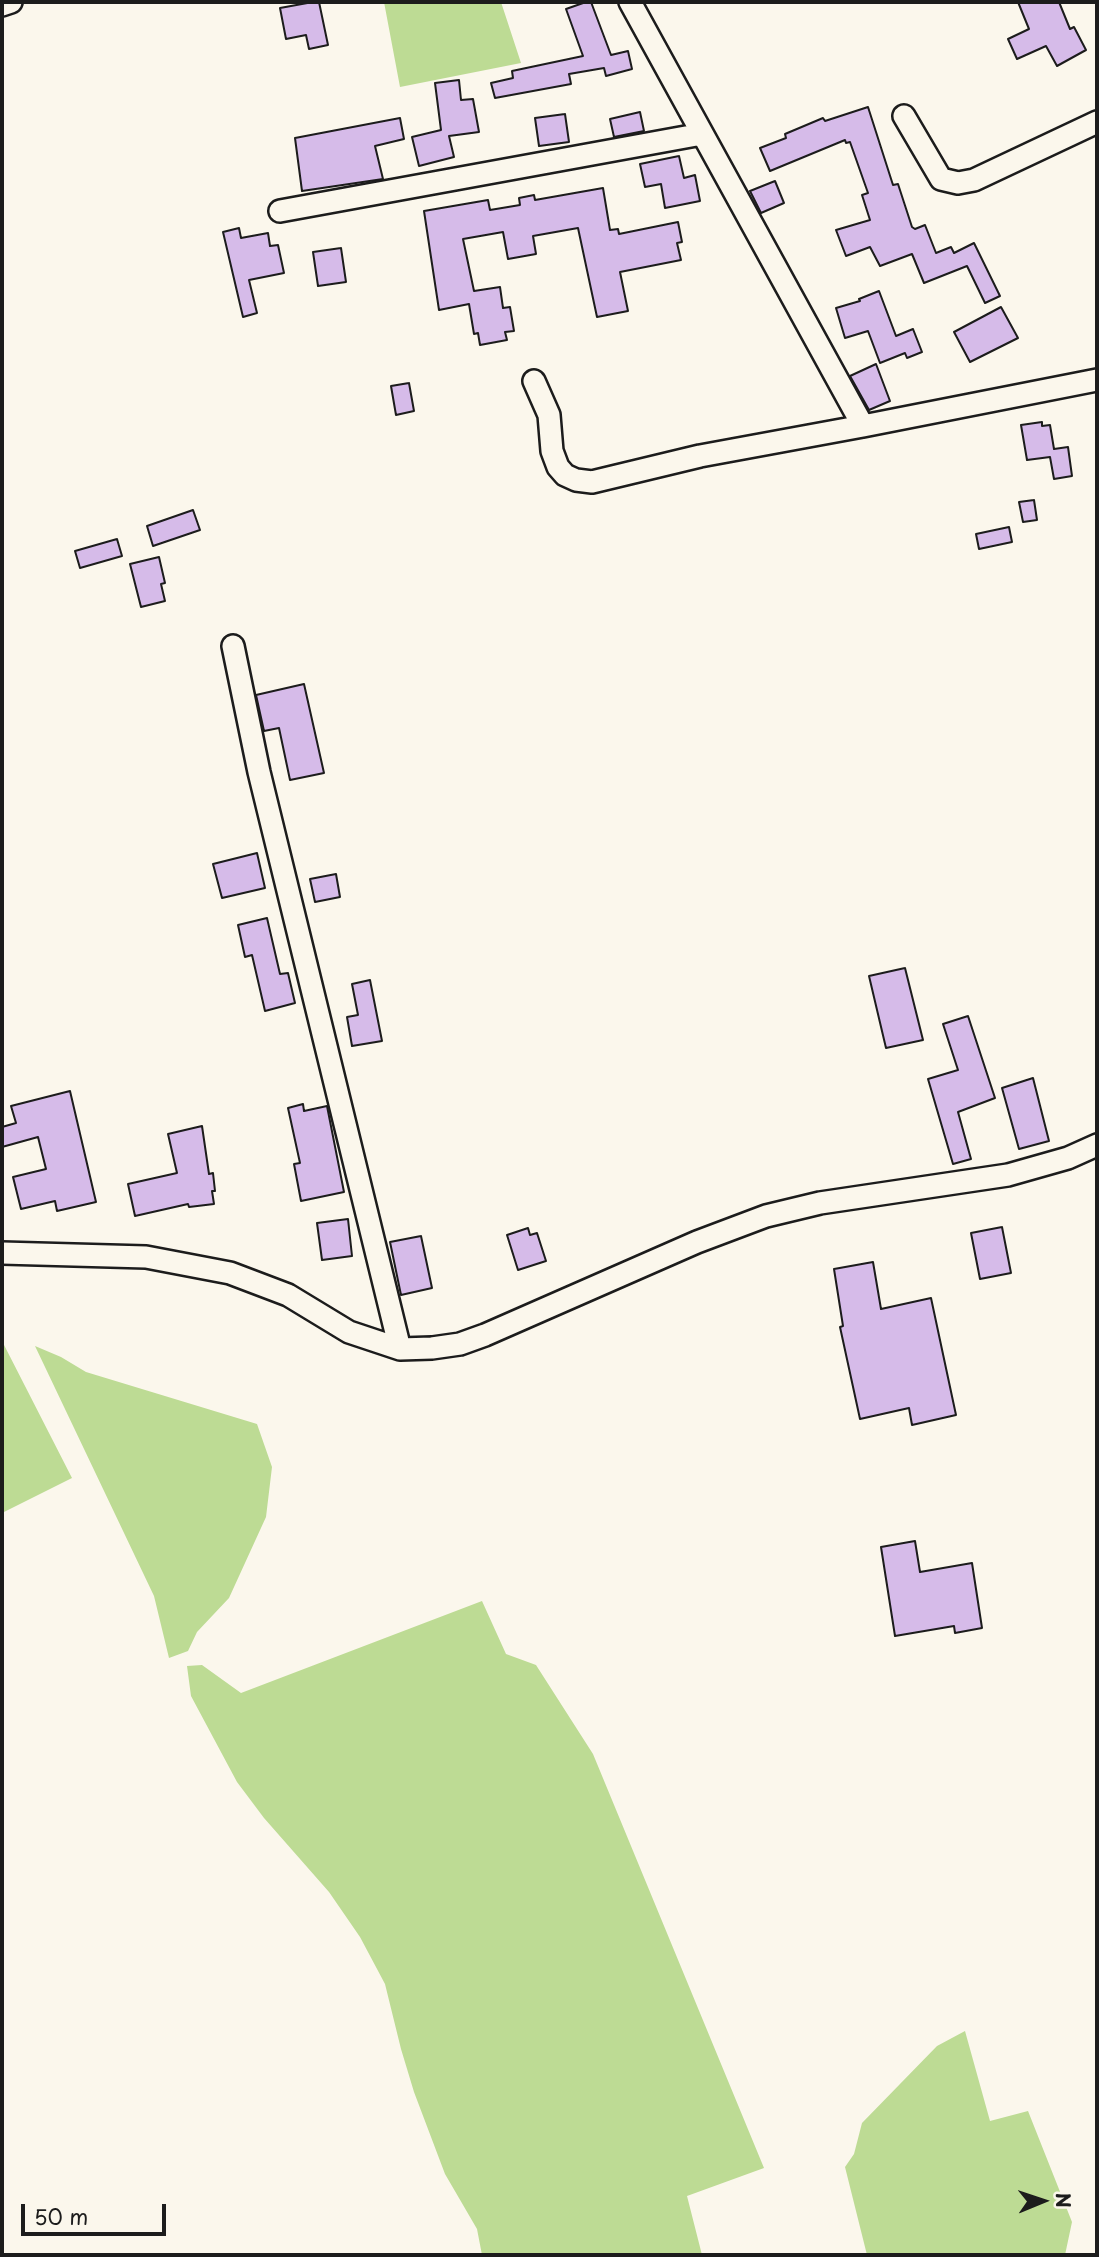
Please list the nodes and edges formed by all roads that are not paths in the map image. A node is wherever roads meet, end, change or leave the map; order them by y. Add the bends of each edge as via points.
1 (11, 2) edge
2 (630, 2) edge
3 (2, 5) edge
4 (904, 116) dead end
5 (1097, 122) edge
6 (702, 134) junction
7 (280, 211) dead end
8 (1097, 380) edge
9 (534, 381) dead end
10 (863, 426) junction
11 (233, 646) dead end
12 (1097, 1145) edge
13 (2, 1253) edge
14 (400, 1349) junction

1 - 3 street
2 - 6 street
4 - 5 street via 941,179 958,183 974,180
6 - 7 street
6 - 10 street
8 - 10 street
9 - 10 street via 548,415 558,467 576,480 592,482 700,456
11 - 14 street via 259,772
12 - 14 street via 1008,1175 820,1203 766,1216 485,1335 460,1344
13 - 14 street via 146,1257 230,1273 288,1295 349,1332

